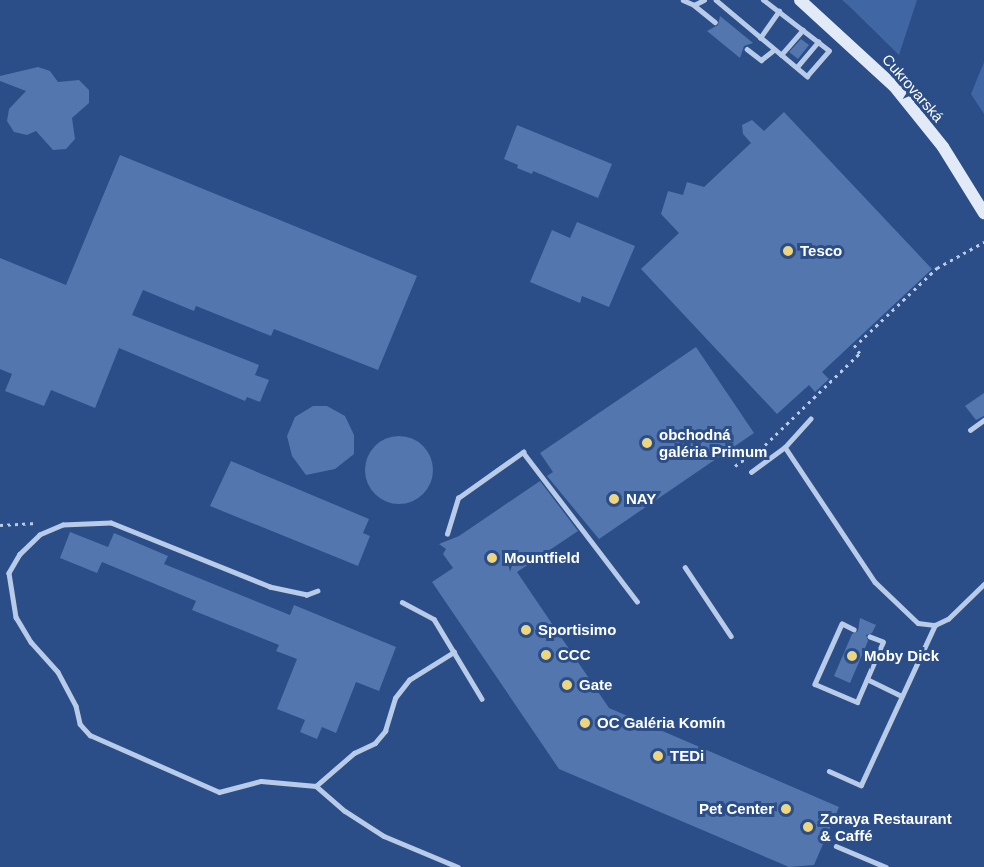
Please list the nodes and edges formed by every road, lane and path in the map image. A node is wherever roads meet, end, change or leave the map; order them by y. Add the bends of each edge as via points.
1 (683, 0) edge
2 (704, 0) edge
3 (716, 0) edge
4 (763, 0) edge
5 (800, 0) edge
6 (694, 5) junction
7 (779, 11) junction
8 (715, 22) dead end
9 (802, 30) junction
10 (760, 38) junction
11 (818, 42) junction
12 (747, 49) dead end
13 (774, 50) junction
14 (781, 55) junction
15 (797, 68) junction
16 (984, 213) edge
17 (984, 242) edge
18 (810, 419) dead end
19 (984, 420) edge
20 (970, 430) dead end
21 (785, 447) junction
22 (735, 466) dead end
23 (751, 472) dead end
24 (0, 525) edge
25 (63, 525) junction
26 (447, 534) dead end
27 (685, 567) dead end
28 (984, 584) edge
29 (318, 591) dead end
30 (637, 601) dead end
31 (402, 602) dead end
32 (935, 625) junction
33 (854, 630) dead end
34 (731, 636) dead end
35 (870, 637) dead end
36 (454, 652) junction
37 (867, 679) junction
38 (900, 695) junction
39 (482, 699) dead end
40 (829, 771) dead end
41 (316, 786) junction
42 (836, 846) dead end
43 (458, 867) edge
44 (886, 867) edge

1 - 6 lane
2 - 6 lane
3 - 10 lane
4 - 7 lane
5 - 16 main road, Cukrovarská via 894,86 943,147
6 - 8 lane
7 - 9 lane
7 - 10 lane
9 - 11 lane
9 - 14 lane
10 - 13 lane
11 - 15 lane
11 - 15 lane via 829,51 807,76
12 - 13 lane via 761,60
13 - 14 lane
14 - 15 lane
17 - 22 path via 937,268 854,347 860,353 765,445
18 - 21 lane
19 - 20 lane
21 - 23 lane
21 - 32 lane via 875,582 918,623
24 - 25 path
25 - 29 lane via 111,523 270,587 307,594
25 - 41 lane via 40,535 20,554 9,573 16,617 31,642 58,672 76,706 80,724 90,735 219,792 261,781
26 - 30 lane via 458,498 523,452
27 - 34 lane
28 - 32 lane via 948,619
31 - 36 lane via 434,620
32 - 38 lane
33 - 37 lane via 842,624 815,684 857,702
35 - 37 lane via 883,642
36 - 39 lane
36 - 41 lane via 409,680 395,698 385,731 375,743 354,753
37 - 38 lane
38 - 40 lane via 861,785
41 - 43 lane via 384,836
42 - 44 lane

